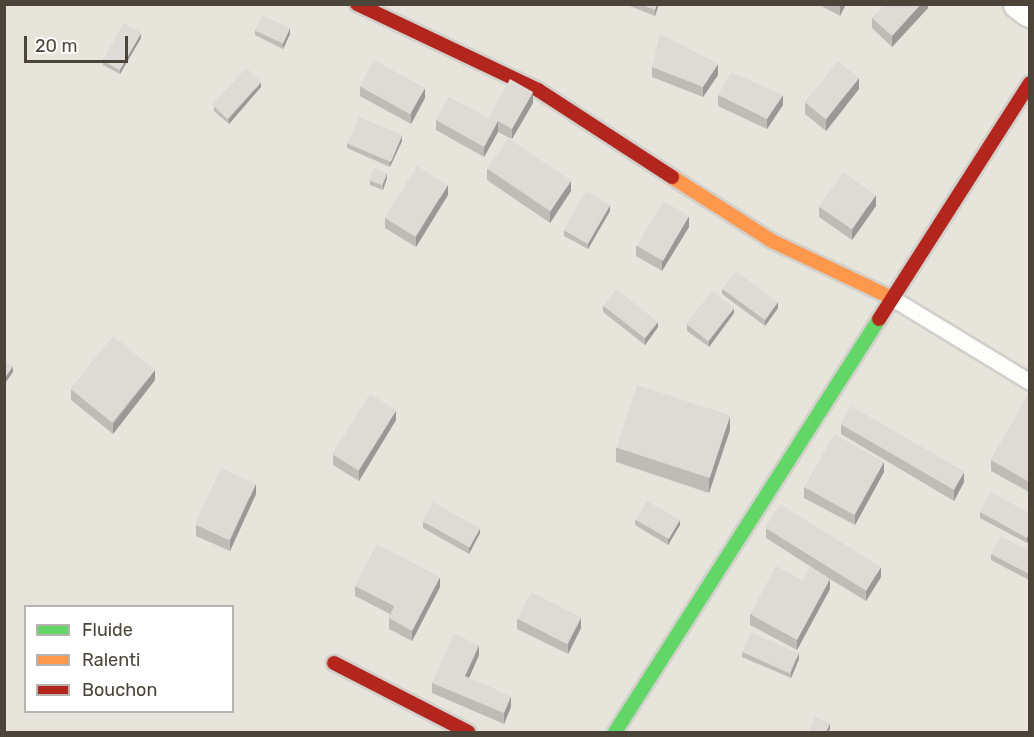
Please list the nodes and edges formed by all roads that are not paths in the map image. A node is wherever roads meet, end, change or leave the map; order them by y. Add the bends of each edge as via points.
1 (357, 4) edge
2 (1018, 4) edge
3 (1029, 12) edge
4 (1029, 83) edge
5 (892, 298) junction
6 (1029, 382) edge
7 (334, 663) dead end
8 (468, 732) edge
9 (615, 732) edge

1 - 5 street via 538,90 772,241
2 - 3 street
4 - 5 street
5 - 6 lane
5 - 9 street
7 - 8 street

